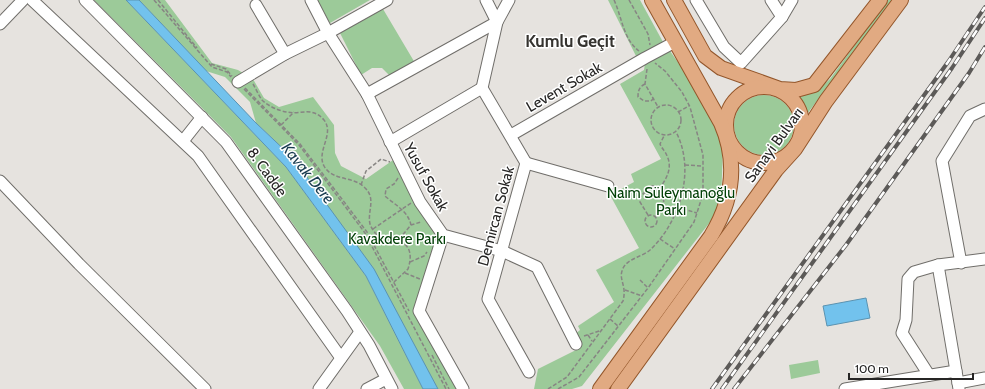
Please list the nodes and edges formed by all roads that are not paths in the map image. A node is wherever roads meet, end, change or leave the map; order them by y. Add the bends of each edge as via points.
1 (23, 0) edge
2 (32, 0) edge
3 (85, 0) edge
4 (310, 0) edge
5 (387, 0) edge
6 (486, 0) edge
7 (509, 0) edge
8 (652, 0) edge
9 (674, 0) edge
10 (696, 0) edge
11 (771, 0) edge
12 (792, 0) edge
13 (880, 0) edge
14 (901, 0) edge
15 (256, 6) dead end
16 (782, 17) junction
17 (498, 22) junction
18 (0, 24) edge
19 (328, 33) junction
20 (675, 42) junction
21 (285, 54) junction
22 (238, 83) road end
23 (482, 88) junction
24 (780, 89) junction
25 (367, 94) junction
26 (985, 109) edge
27 (202, 117) junction
28 (511, 135) junction
29 (728, 140) junction
30 (183, 141) junction
31 (390, 142) junction
32 (795, 149) junction
33 (526, 162) junction
34 (0, 181) edge
35 (608, 186) dead end
36 (443, 235) junction
37 (502, 251) junction
38 (985, 259) edge
39 (961, 263) junction
40 (938, 265) junction
41 (360, 332) junction
42 (576, 344) dead end
43 (342, 358) junction
44 (956, 371) junction
45 (529, 372) dead end
46 (929, 375) junction
47 (985, 378) edge
48 (386, 379) junction
49 (959, 386) edge
50 (205, 389) edge
51 (319, 389) edge
52 (367, 389) edge
53 (392, 389) edge
54 (463, 389) edge
55 (600, 389) edge
56 (618, 389) edge
57 (845, 389) edge

1 - 18 street
2 - 30 street
3 - 27 street, 8. Cadde
4 - 19 street, Yusuf Sokak
5 - 19 street
6 - 17 street
7 - 17 street
8 - 20 main road
9 - 24 main road via 705,56 721,68
10 - 16 street via 724,47 741,63
11 - 16 street
12 - 16 street
13 - 24 main road, Sanayi Bulvarı via 814,85 796,90
14 - 32 main road, Sanayi Bulvarı via 826,101
15 - 21 street
17 - 23 street
17 - 25 street
19 - 21 street
19 - 25 street, Yusuf Sokak
20 - 28 street, Levent Sokak
20 - 29 main road
21 - 22 street
23 - 28 street, Demircan Sokak
23 - 31 street
24 - 29 main road via 754,87 732,102 725,127
24 - 32 main road via 797,104 802,115 802,133
25 - 31 street, Yusuf Sokak
26 - 39 street via 970,116 942,161
27 - 30 street
27 - 41 street, 8. Cadde via 226,142
28 - 33 street, Demircan Sokak
29 - 32 main road via 736,152 746,160 759,164 773,163 785,158
29 - 55 main road, Sanayi Bulvarı via 732,179 727,204 719,224
30 - 43 street via 198,156
31 - 36 street, Yusuf Sokak via 418,198
32 - 56 main road, Sanayi Bulvarı via 776,170
33 - 35 street
33 - 37 street, Demircan Sokak
34 - 50 street
36 - 37 street, Yusuf Sokak
36 - 54 street via 419,311
37 - 42 street, Yusuf Sokak via 537,267
37 - 45 street, Demircan Sokak via 488,299
38 - 39 street
39 - 40 street
40 - 44 street
40 - 46 street via 914,272 908,279 906,320 902,333
41 - 43 street
41 - 48 street, 8. Cadde
43 - 51 street
44 - 46 street
44 - 49 street
46 - 57 street
47 - 49 street
48 - 52 street
48 - 53 street, 8. Cadde

